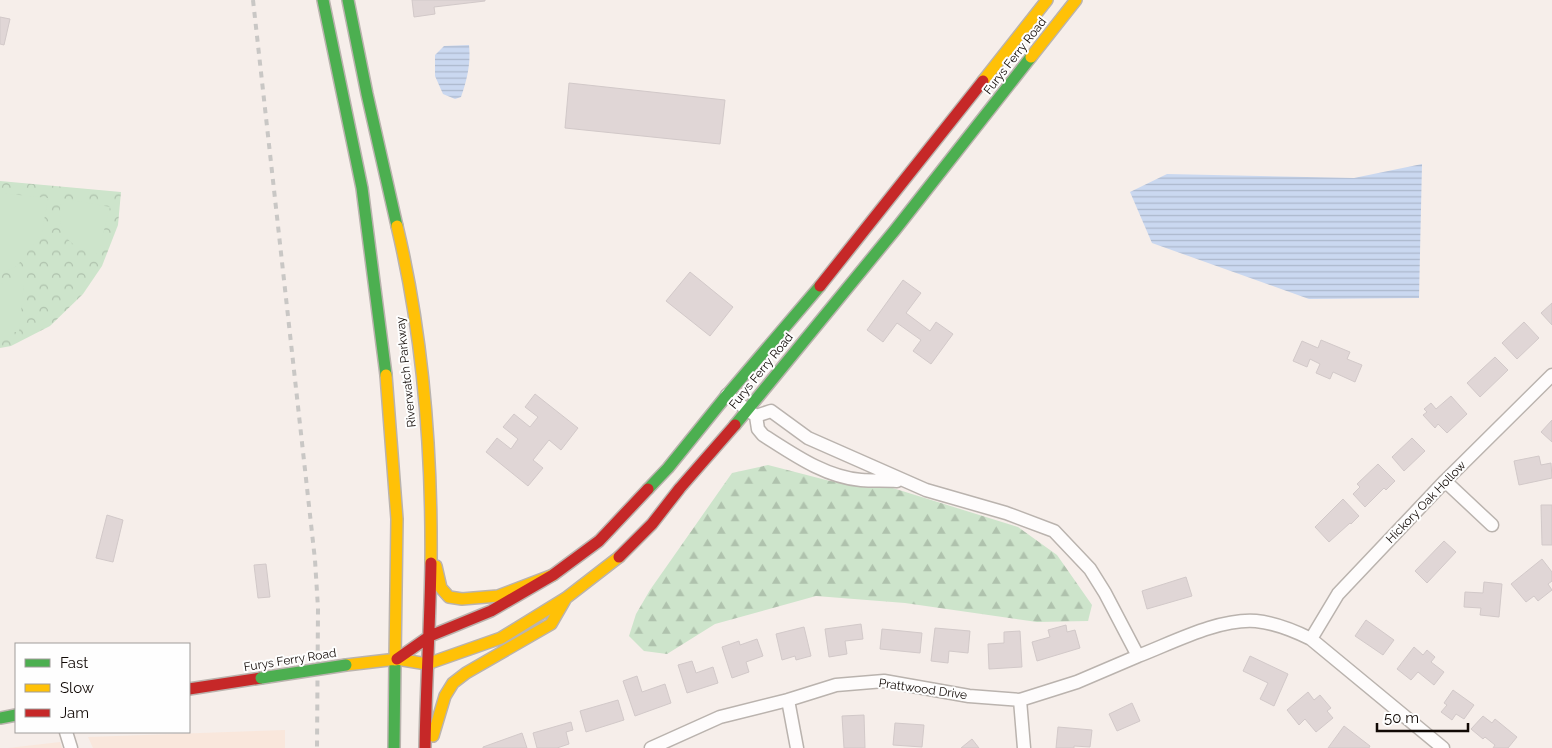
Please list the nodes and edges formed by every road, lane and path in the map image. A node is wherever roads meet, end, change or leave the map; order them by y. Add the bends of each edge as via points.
1 (323, 0) edge
2 (348, 0) edge
3 (1047, 0) edge
4 (1076, 0) edge
5 (1552, 375) edge
6 (727, 394) junction
7 (752, 413) junction
8 (904, 481) junction
9 (1445, 481) junction
10 (1492, 525) dead end
11 (431, 546) junction
12 (553, 575) junction
13 (566, 598) junction
14 (430, 636) junction
15 (1311, 639) junction
16 (1138, 656) junction
17 (396, 659) junction
18 (427, 664) junction
19 (190, 689) edge
20 (788, 700) junction
21 (1020, 700) junction
22 (15, 715) edge
23 (0, 718) edge
24 (66, 733) edge
25 (71, 748) edge
26 (394, 748) edge
27 (425, 748) edge
28 (430, 748) edge
29 (651, 748) edge
30 (797, 748) edge
31 (1024, 748) edge
32 (1443, 748) edge

1 - 17 main road, Riverwatch Parkway via 362,188 387,383 397,519
2 - 11 main road, Riverwatch Parkway via 412,296 426,429
3 - 6 main road, Furys Ferry Road via 809,300
4 - 7 main road, Furys Ferry Road
5 - 9 street, Hickory Oak Hollow
6 - 7 street
6 - 12 main road, Furys Ferry Road via 668,468 599,541
7 - 8 street via 771,412 808,438
7 - 8 street via 763,435 809,464 860,480
7 - 13 main road, Furys Ferry Road via 617,560
8 - 16 street via 1054,530 1090,569
9 - 10 street
9 - 15 street, Hickory Oak Hollow via 1338,594
11 - 12 main road via 441,588 449,597 498,596
11 - 14 main road, Riverwatch Parkway
12 - 14 main road, Furys Ferry Road via 491,611
13 - 18 main road, Furys Ferry Road via 501,638
13 - 28 main road via 551,624 453,683 444,696
14 - 17 main road, Furys Ferry Road
14 - 18 main road, Riverwatch Parkway
15 - 16 street, Prattwood Drive via 1292,629 1256,621 1224,623
15 - 32 street, Prattwood Drive
16 - 21 street, Prattwood Drive via 1077,682
17 - 18 main road, Furys Ferry Road
17 - 19 main road, Furys Ferry Road, bridge
17 - 26 main road, Riverwatch Parkway
18 - 27 main road, Riverwatch Parkway
20 - 21 street, Prattwood Drive via 836,685 884,681 969,696
20 - 29 street, Prattwood Drive via 720,717
20 - 30 street
21 - 31 street
22 - 23 main road
24 - 25 street

